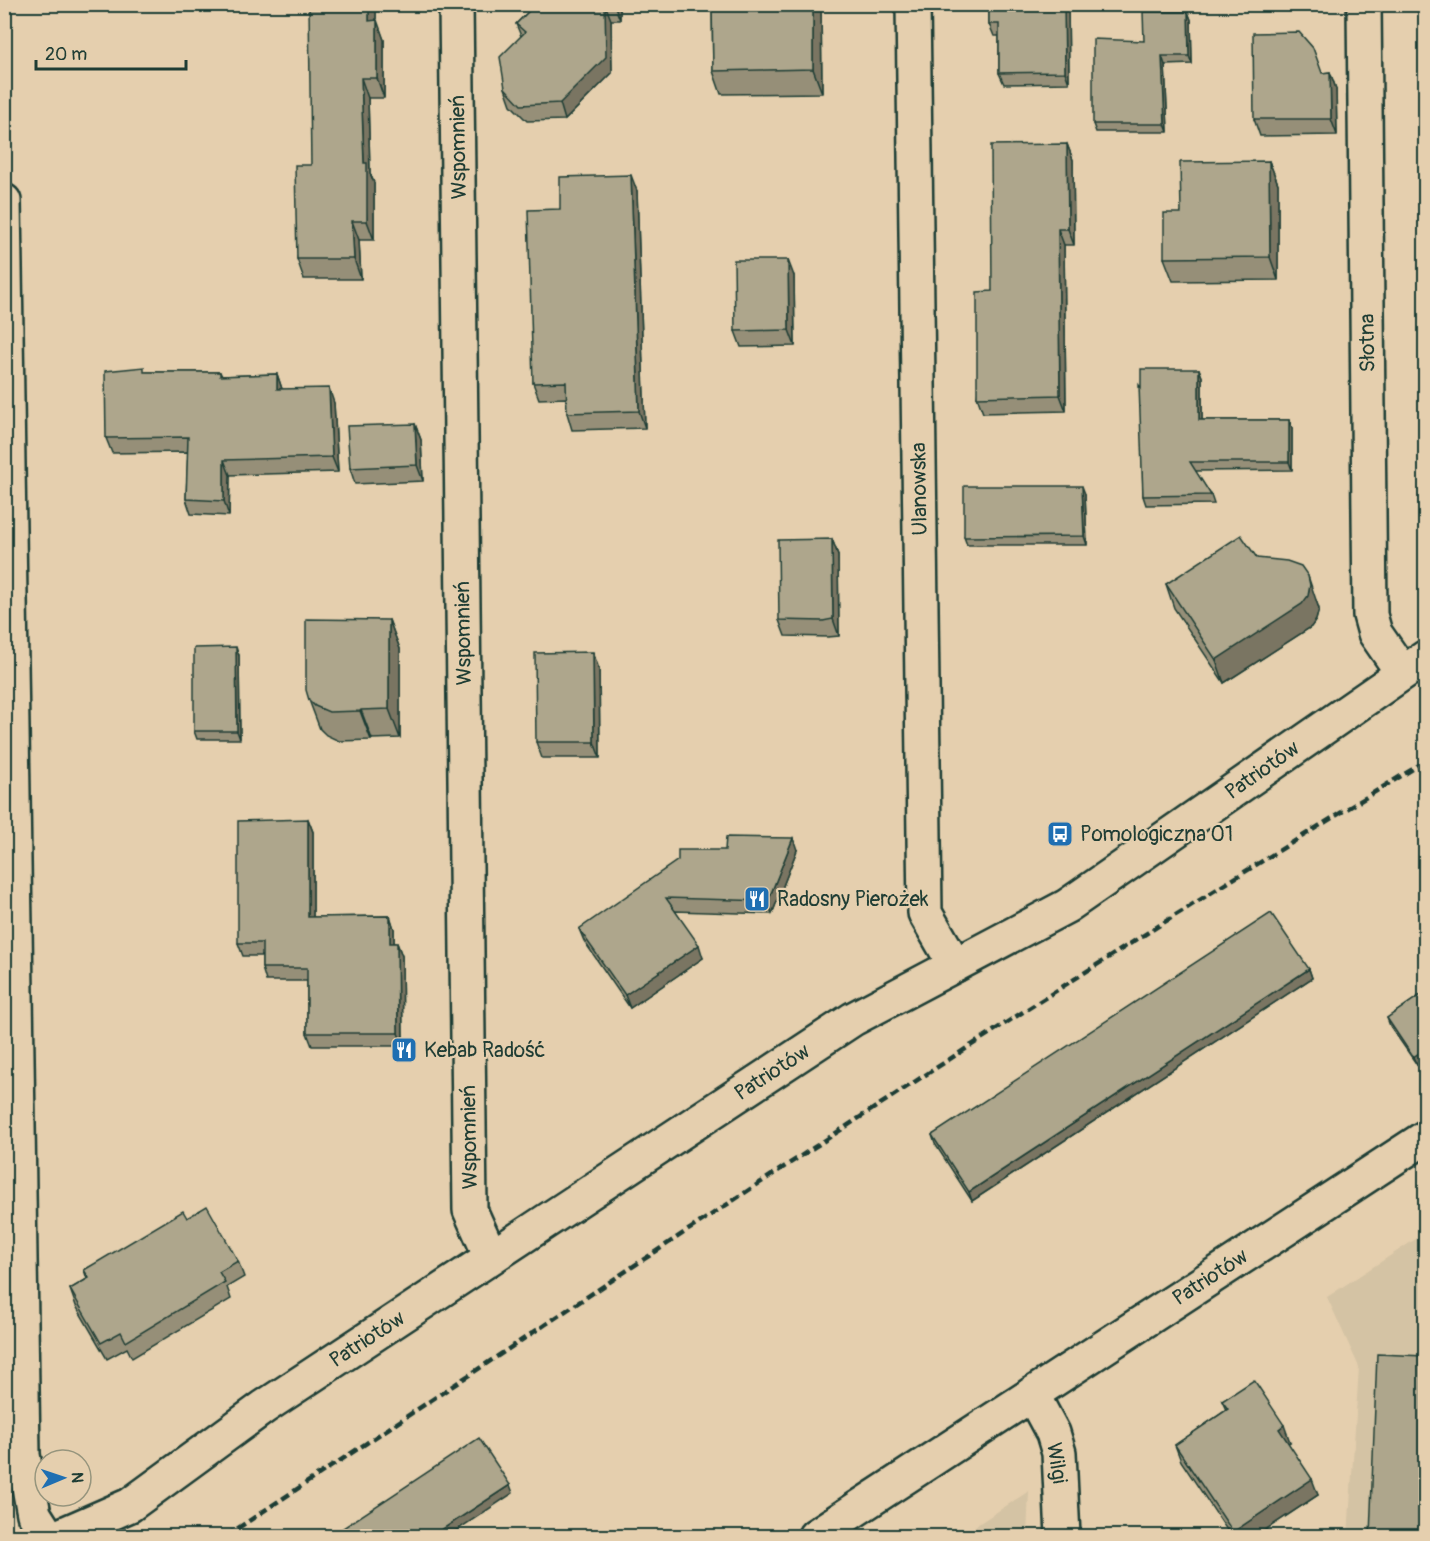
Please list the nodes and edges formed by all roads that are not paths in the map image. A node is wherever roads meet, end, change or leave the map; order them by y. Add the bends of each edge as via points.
1 (456, 4) edge
2 (913, 4) edge
3 (1364, 4) edge
4 (4, 201) edge
5 (1414, 665) edge
6 (956, 965) junction
7 (1425, 1137) edge
8 (491, 1257) junction
9 (1032, 1394) junction
10 (130, 1505) junction
11 (48, 1536) edge
12 (59, 1536) edge
13 (106, 1536) edge
14 (815, 1536) edge
15 (1063, 1536) edge

1 - 8 street, Wspomnień via 470,1210
2 - 6 street, Ulanowska via 925,913
3 - 5 street, Słotna via 1370,615 1375,633
4 - 11 street via 22,1455 34,1514
5 - 6 street, Patriotów via 1066,906
6 - 8 street, Patriotów via 853,1019
7 - 9 street, Patriotów
8 - 10 street, Patriotów via 264,1407
9 - 14 street, Patriotów
9 - 15 street, Wilgi via 1059,1453
10 - 12 street, Patriotów
10 - 13 street, Patriotów

